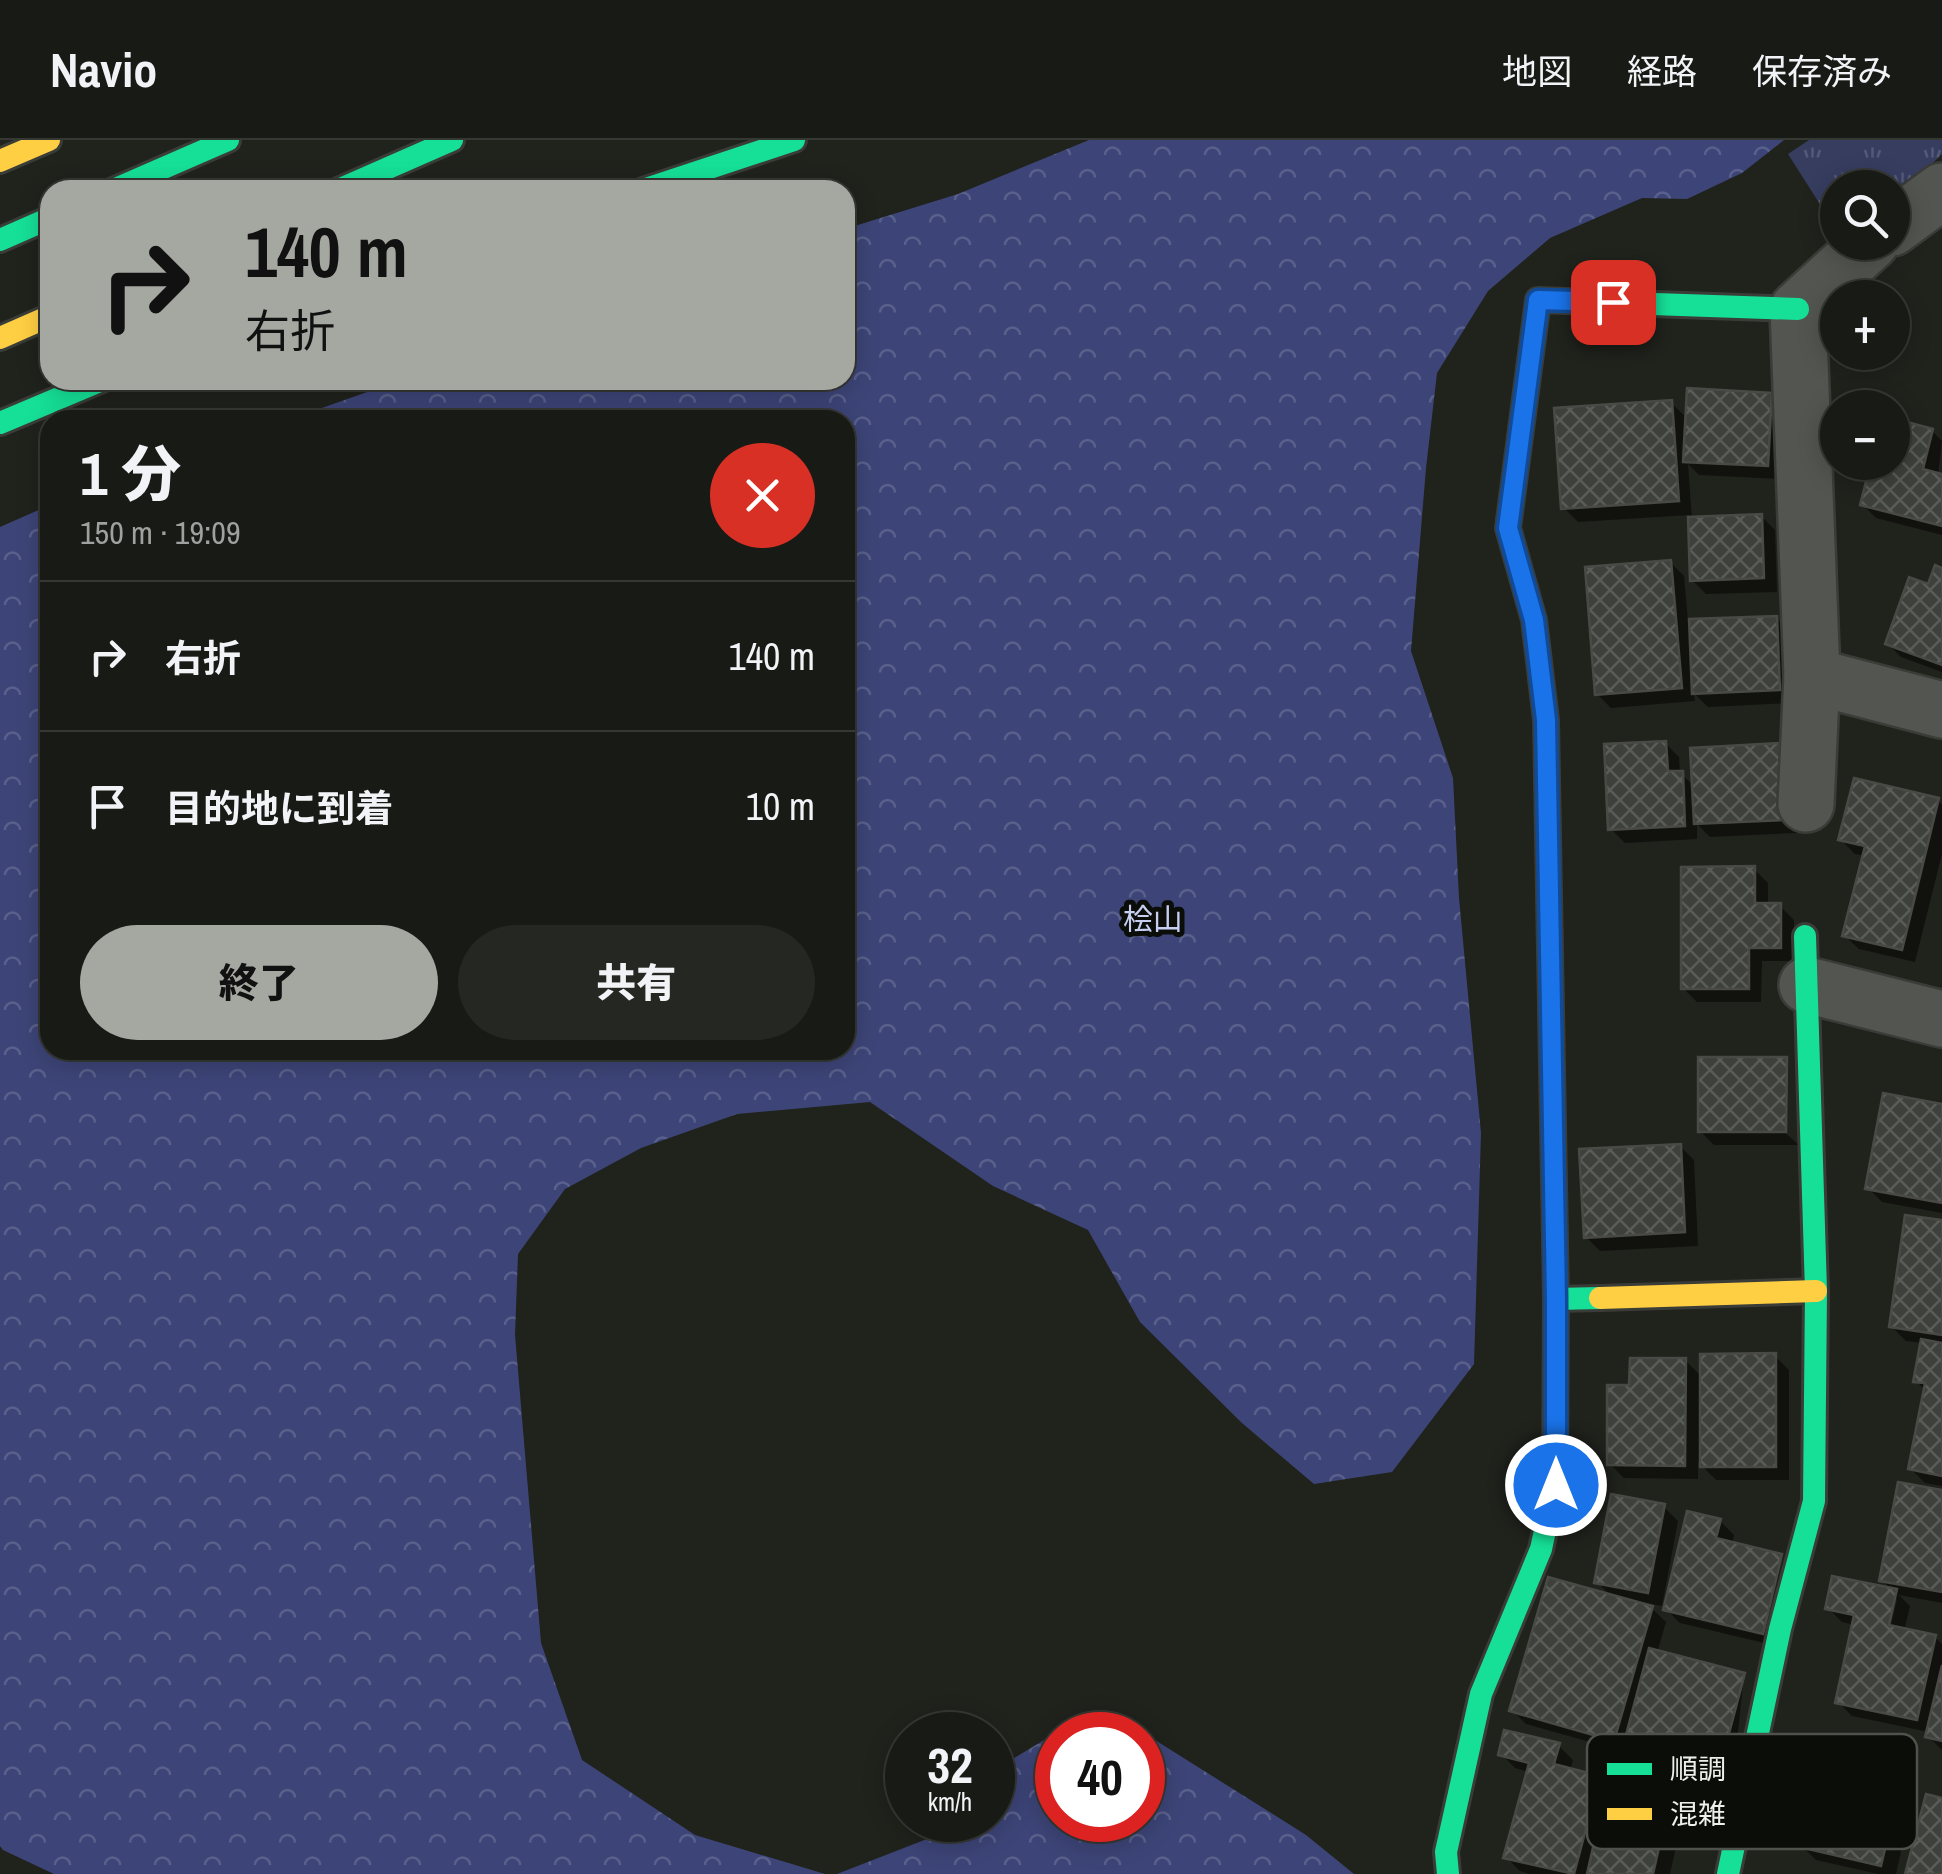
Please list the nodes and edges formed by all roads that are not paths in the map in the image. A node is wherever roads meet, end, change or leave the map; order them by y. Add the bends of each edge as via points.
1 (50, 140) edge
2 (228, 140) edge
3 (452, 140) edge
4 (794, 140) edge
5 (0, 161) edge
6 (136, 180) edge
7 (361, 180) edge
8 (673, 180) edge
9 (1942, 191) edge
10 (1910, 215) edge
11 (40, 222) edge
12 (0, 240) edge
13 (1849, 260) edge
14 (1798, 309) junction
15 (40, 320) edge
16 (0, 338) edge
17 (79, 390) edge
18 (0, 424) edge
19 (1812, 676) junction
20 (1942, 710) edge
21 (1806, 804) dead end
22 (1806, 960) joint
23 (1942, 1019) edge
24 (1816, 1291) junction
25 (1556, 1299) junction
26 (1758, 1734) edge
27 (1733, 1849) edge
28 (1448, 1874) edge
29 (1728, 1874) edge

1 - 5 main road
2 - 6 main road
3 - 7 main road
4 - 8 main road
9 - 10 street
11 - 12 main road
13 - 14 street
14 - 19 street
14 - 25 main road via 1538,300 1508,528 1534,620 1546,720
15 - 16 main road
17 - 18 main road
19 - 20 street
19 - 21 street
22 - 23 street
22 - 24 main road
24 - 25 main road
24 - 26 main road via 1814,1501
25 - 28 main road via 1556,1485 1541,1549 1482,1694 1446,1852
27 - 29 main road

